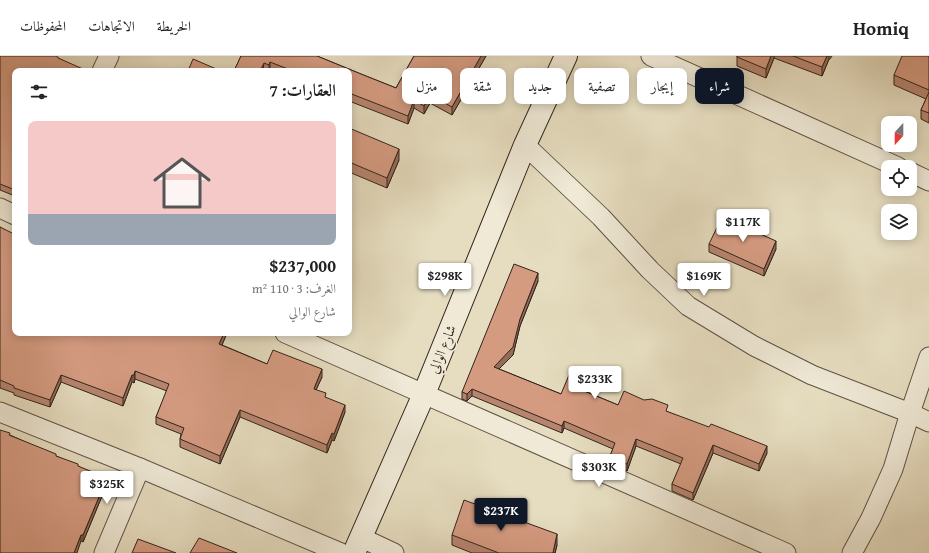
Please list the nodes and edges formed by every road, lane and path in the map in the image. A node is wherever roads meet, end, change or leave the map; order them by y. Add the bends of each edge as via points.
1 (566, 56) edge
2 (651, 56) edge
3 (525, 145) junction
4 (882, 160) edge
5 (917, 175) edge
6 (929, 181) edge
7 (0, 208) edge
8 (12, 214) edge
9 (292, 336) edge
10 (929, 357) edge
11 (424, 394) junction
12 (0, 412) edge
13 (910, 413) junction
14 (929, 422) edge
15 (140, 468) junction
16 (358, 545) edge
17 (104, 553) edge
18 (341, 553) edge
19 (394, 553) edge
20 (786, 553) edge
21 (852, 553) edge

1 - 3 main road, شارع الوالي
2 - 4 street
3 - 11 main road, شارع الوالي
3 - 13 street via 601,217 650,270 688,306 754,346 812,375
5 - 6 street
7 - 8 street
9 - 11 street
10 - 13 street
11 - 16 main road, شارع الوالي
11 - 20 street
12 - 15 street
13 - 14 street
13 - 21 street via 893,469
15 - 17 street
15 - 18 street
16 - 19 street

